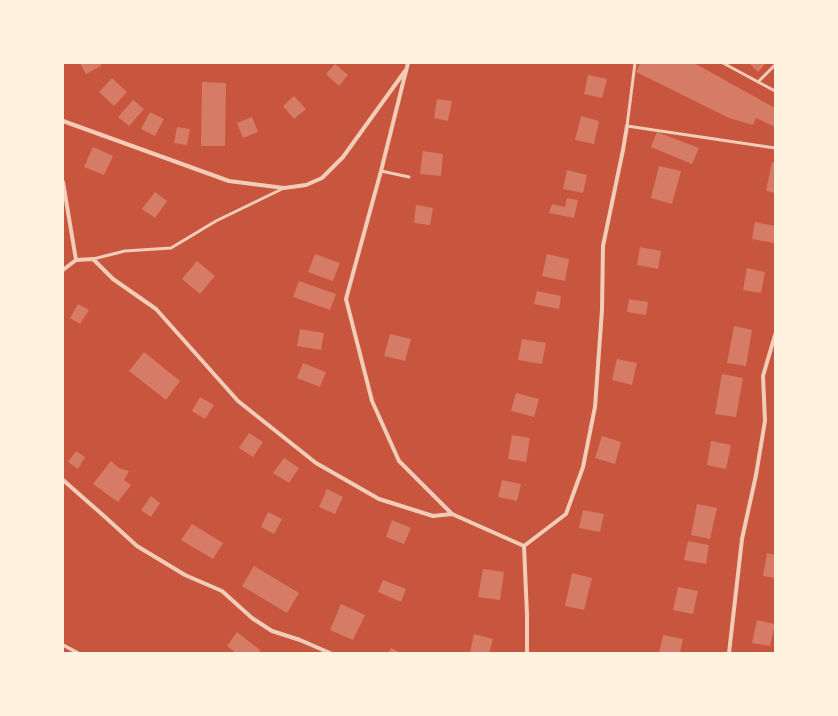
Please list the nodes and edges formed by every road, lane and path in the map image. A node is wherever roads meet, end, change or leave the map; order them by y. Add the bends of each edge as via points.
1 (408, 63) edge
2 (635, 63) edge
3 (723, 63) edge
4 (775, 65) edge
5 (406, 69) junction
6 (758, 82) junction
7 (775, 91) edge
8 (63, 121) edge
9 (627, 126) junction
10 (775, 148) edge
11 (381, 171) junction
12 (409, 177) dead end
13 (63, 182) edge
14 (284, 188) junction
15 (93, 259) junction
16 (76, 260) junction
17 (63, 270) edge
18 (775, 335) edge
19 (63, 480) edge
20 (452, 514) junction
21 (524, 546) junction
22 (63, 645) edge
23 (78, 653) edge
24 (330, 653) edge
25 (527, 653) edge
26 (729, 653) edge

1 - 5 street
2 - 9 lane
3 - 6 lane
4 - 6 lane
5 - 11 street
5 - 14 street via 343,157 322,178 306,185
6 - 7 lane
8 - 14 street via 229,181
9 - 10 lane
9 - 21 street via 603,246 602,310 595,408 583,466 566,514
11 - 12 lane
11 - 20 street via 346,299 372,401 399,461
13 - 16 street
14 - 15 lane via 171,248 125,252
15 - 16 street
15 - 20 street via 113,279 156,309 238,401 316,463 379,499 433,516
16 - 17 street
18 - 26 street via 763,376 765,421 742,539
19 - 24 street via 137,546 185,575 222,591 252,618 272,631
20 - 21 street
21 - 25 street
22 - 23 street

